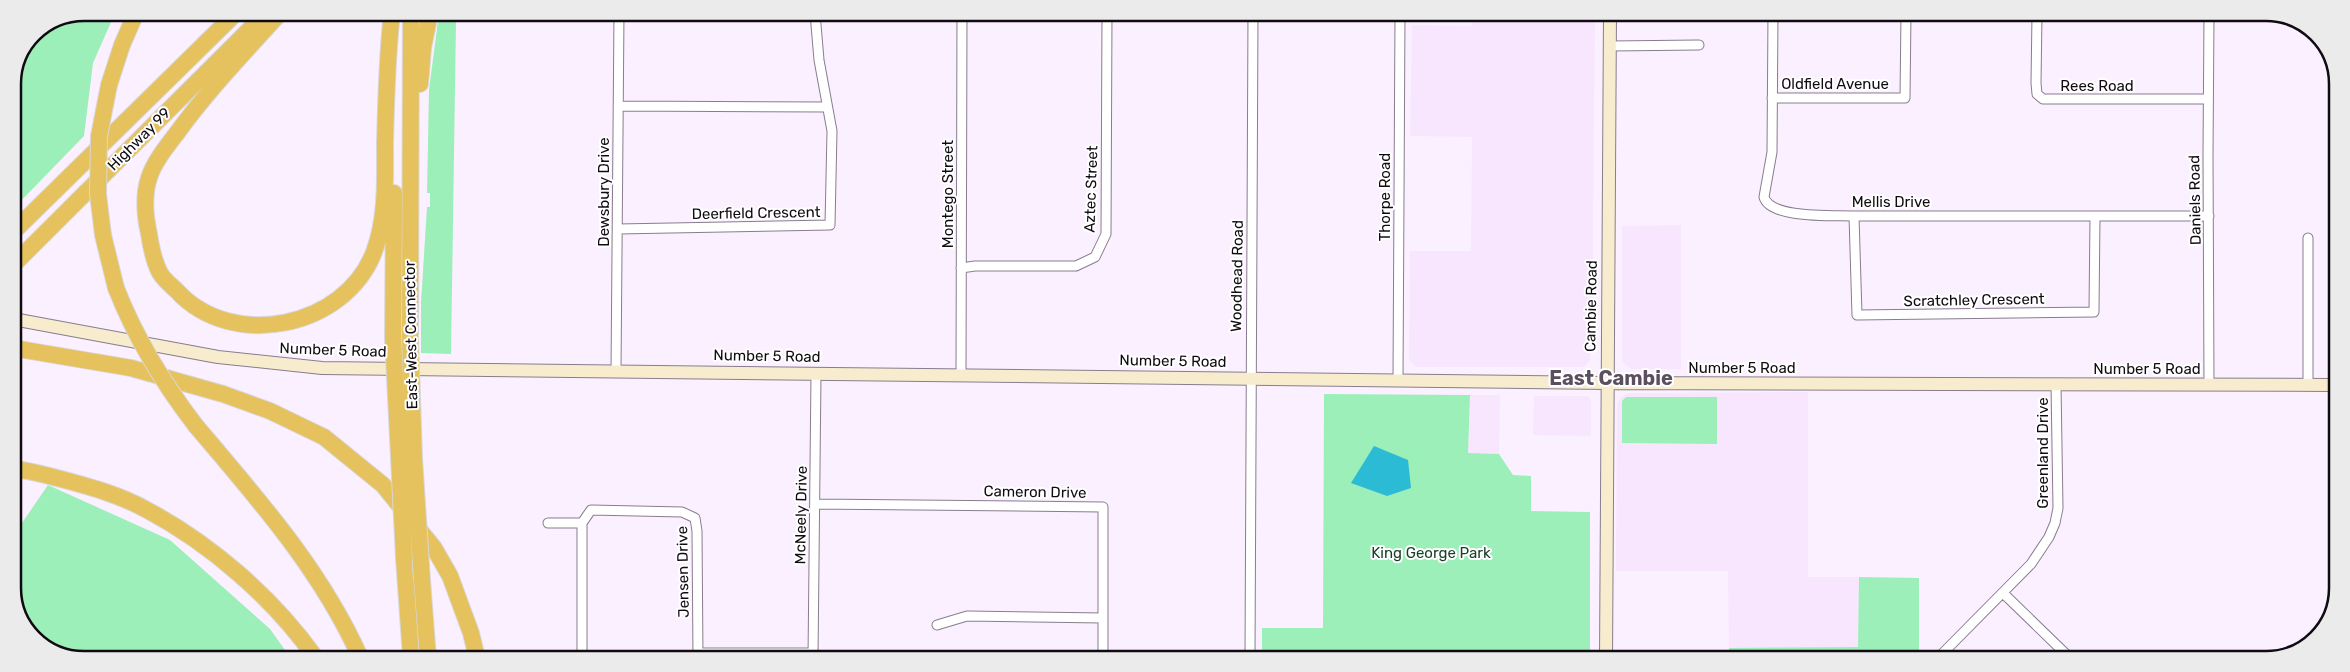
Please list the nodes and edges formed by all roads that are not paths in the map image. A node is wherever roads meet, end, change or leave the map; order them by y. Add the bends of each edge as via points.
1 (132, 21) edge
2 (228, 21) edge
3 (258, 21) edge
4 (273, 21) edge
5 (392, 21) edge
6 (393, 21) edge
7 (411, 21) edge
8 (428, 21) edge
9 (619, 21) edge
10 (814, 21) edge
11 (962, 21) edge
12 (1107, 21) edge
13 (1253, 21) edge
14 (1400, 21) edge
15 (1610, 21) edge
16 (1773, 21) edge
17 (1906, 21) edge
18 (2037, 21) edge
19 (2209, 21) edge
20 (1699, 45) dead end
21 (1610, 46) junction
22 (1772, 98) junction
23 (2208, 100) junction
24 (618, 106) junction
25 (827, 107) junction
26 (410, 161) junction
27 (1854, 216) junction
28 (2094, 216) junction
29 (2209, 216) junction
30 (21, 223) edge
31 (618, 229) junction
32 (2308, 238) dead end
33 (21, 257) edge
34 (961, 268) junction
35 (21, 321) edge
36 (21, 349) edge
37 (616, 372) junction
38 (816, 373) junction
39 (961, 374) junction
40 (1250, 379) junction
41 (1398, 380) junction
42 (1606, 383) junction
43 (2210, 384) junction
44 (2056, 385) junction
45 (2308, 385) junction
46 (2329, 385) edge
47 (21, 470) edge
48 (815, 504) junction
49 (548, 523) dead end
50 (582, 523) junction
51 (2004, 594) junction
52 (1103, 618) junction
53 (937, 625) dead end
54 (311, 651) edge
55 (357, 651) edge
56 (411, 651) edge
57 (427, 651) edge
58 (475, 651) edge
59 (582, 651) edge
60 (698, 651) edge
61 (813, 651) edge
62 (1103, 651) edge
63 (1250, 651) edge
64 (1606, 651) edge
65 (1945, 651) edge
66 (2063, 651) edge

1 - 55 highway, bridge via 109,85 99,136 98,194 103,235 116,288 129,323 153,366 196,426 284,531 311,569
2 - 30 highway, Highway 99
3 - 33 highway, Highway 99
4 - 5 highway via 166,147 149,178 144,213 161,274 182,298 202,312 228,322 256,326 284,323 312,314 340,297 359,276 373,253 381,226 384,194 387,55
6 - 56 highway, East-West Connector, bridge via 393,337
7 - 26 highway, East-West Connector
8 - 26 highway
9 - 24 street, Dewsbury Drive
10 - 25 street, Deerfield Crescent
11 - 34 street, Montego Street
12 - 34 street, Aztec Street via 1106,234 1095,257 1076,266
13 - 40 street, Woodhead Road
14 - 41 street, Thorpe Road
15 - 21 main road, Cambie Road
16 - 22 street, Mellis Drive
17 - 22 street, Oldfield Avenue via 1905,98
18 - 23 street, Rees Road via 2036,83 2037,94 2044,100
19 - 23 street, Daniels Road
20 - 21 street
21 - 42 main road, Cambie Road
22 - 27 street, Mellis Drive via 1772,152 1765,202 1775,209 1791,212
23 - 29 street, Daniels Road
24 - 25 street
24 - 31 street, Dewsbury Drive
25 - 31 street, Deerfield Crescent via 832,131 830,225
26 - 57 highway, East-West Connector, bridge via 414,458
27 - 28 street, Mellis Drive
27 - 28 street, Scratchley Crescent via 1857,315 1867,315 2094,312
28 - 29 street, Mellis Drive
29 - 43 street, Daniels Road
31 - 37 street, Dewsbury Drive
32 - 45 street
34 - 39 street, Montego Street
35 - 37 main road, Number 5 Road via 259,363 330,368
36 - 58 highway via 131,368 223,394 270,411 324,437 383,485 434,548 450,576
37 - 38 main road, Number 5 Road
38 - 39 main road, Number 5 Road
38 - 48 street, McNeely Drive
39 - 40 main road, Number 5 Road
40 - 41 main road, Number 5 Road
40 - 63 street, Woodhead Road
41 - 42 main road, Number 5 Road
42 - 44 main road, Number 5 Road
42 - 64 main road, Cambie Road
43 - 44 main road, Number 5 Road
43 - 45 main road, Number 5 Road
44 - 51 street, Greenland Drive via 2058,508 2055,523 2031,564
45 - 46 main road, Number 5 Road
47 - 54 highway via 100,489 147,510 204,546 250,586
48 - 52 street, Cameron Drive via 1103,507
48 - 61 street, McNeely Drive
49 - 50 street
50 - 59 street
50 - 60 street, Jensen Drive via 591,510 682,512 695,518 698,531
51 - 65 street, Greenland Drive
51 - 66 street
52 - 53 street via 967,616
52 - 62 street, Cameron Drive

